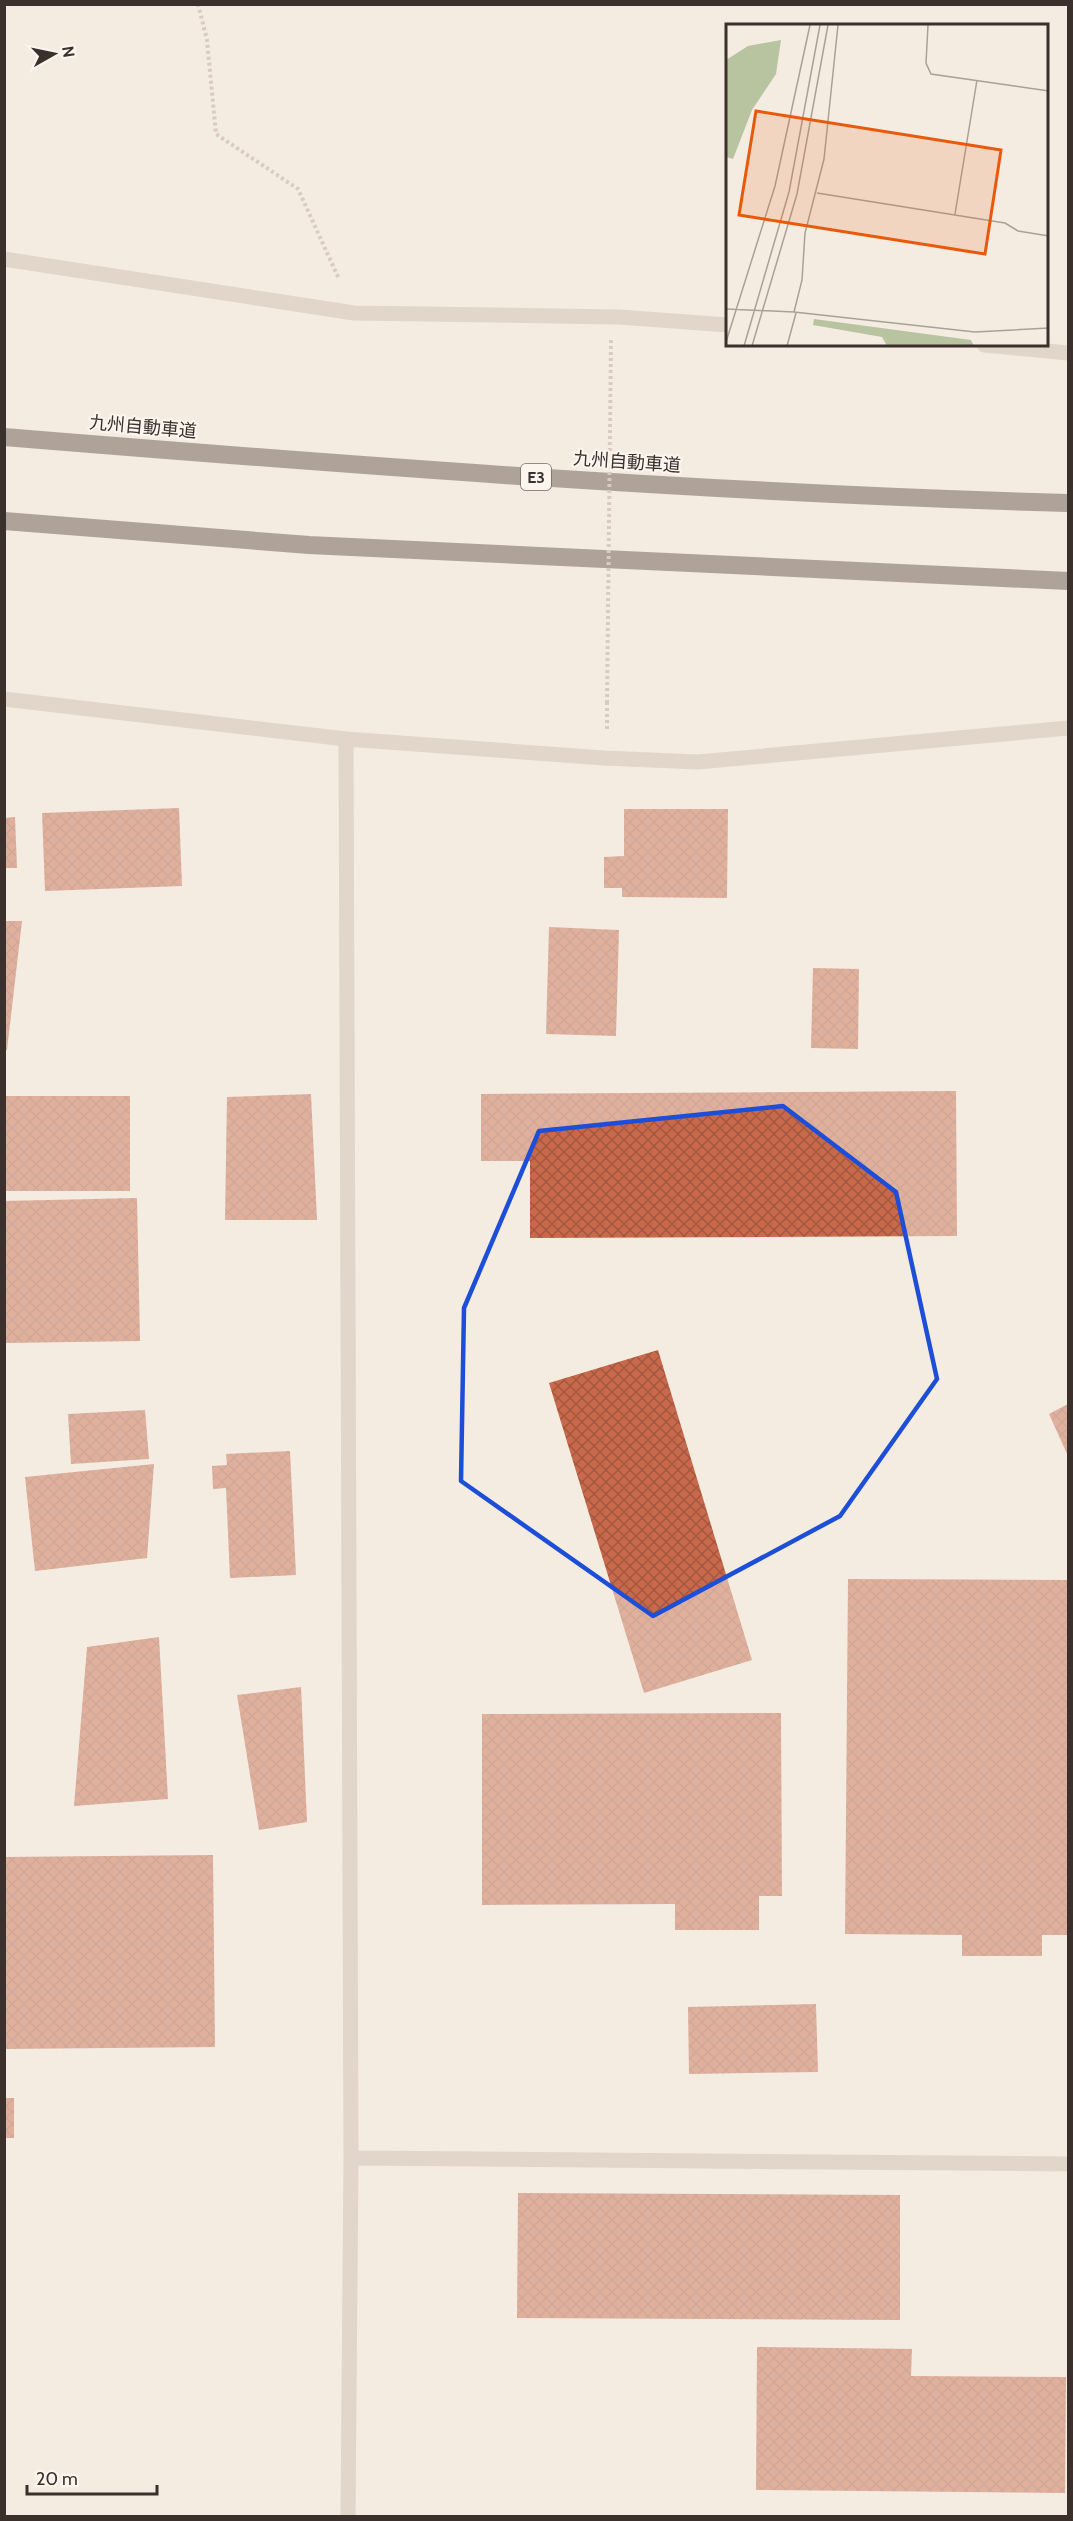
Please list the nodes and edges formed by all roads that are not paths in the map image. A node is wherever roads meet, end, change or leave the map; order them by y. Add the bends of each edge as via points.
1 (4, 259) edge
2 (726, 325) edge
3 (994, 346) edge
4 (1068, 353) edge
5 (4, 437) edge
6 (1068, 503) edge
7 (4, 521) edge
8 (1068, 581) edge
9 (4, 699) edge
10 (1068, 728) edge
11 (345, 739) junction
12 (351, 2158) junction
13 (1068, 2164) edge
14 (348, 2517) edge

1 - 2 street via 354,313 619,317
3 - 4 street
5 - 6 highway, 九州自動車道 / E3 via 314,463 860,497
7 - 8 highway via 309,545
9 - 11 street
10 - 11 street via 698,762
11 - 12 street
12 - 13 street
12 - 14 street

